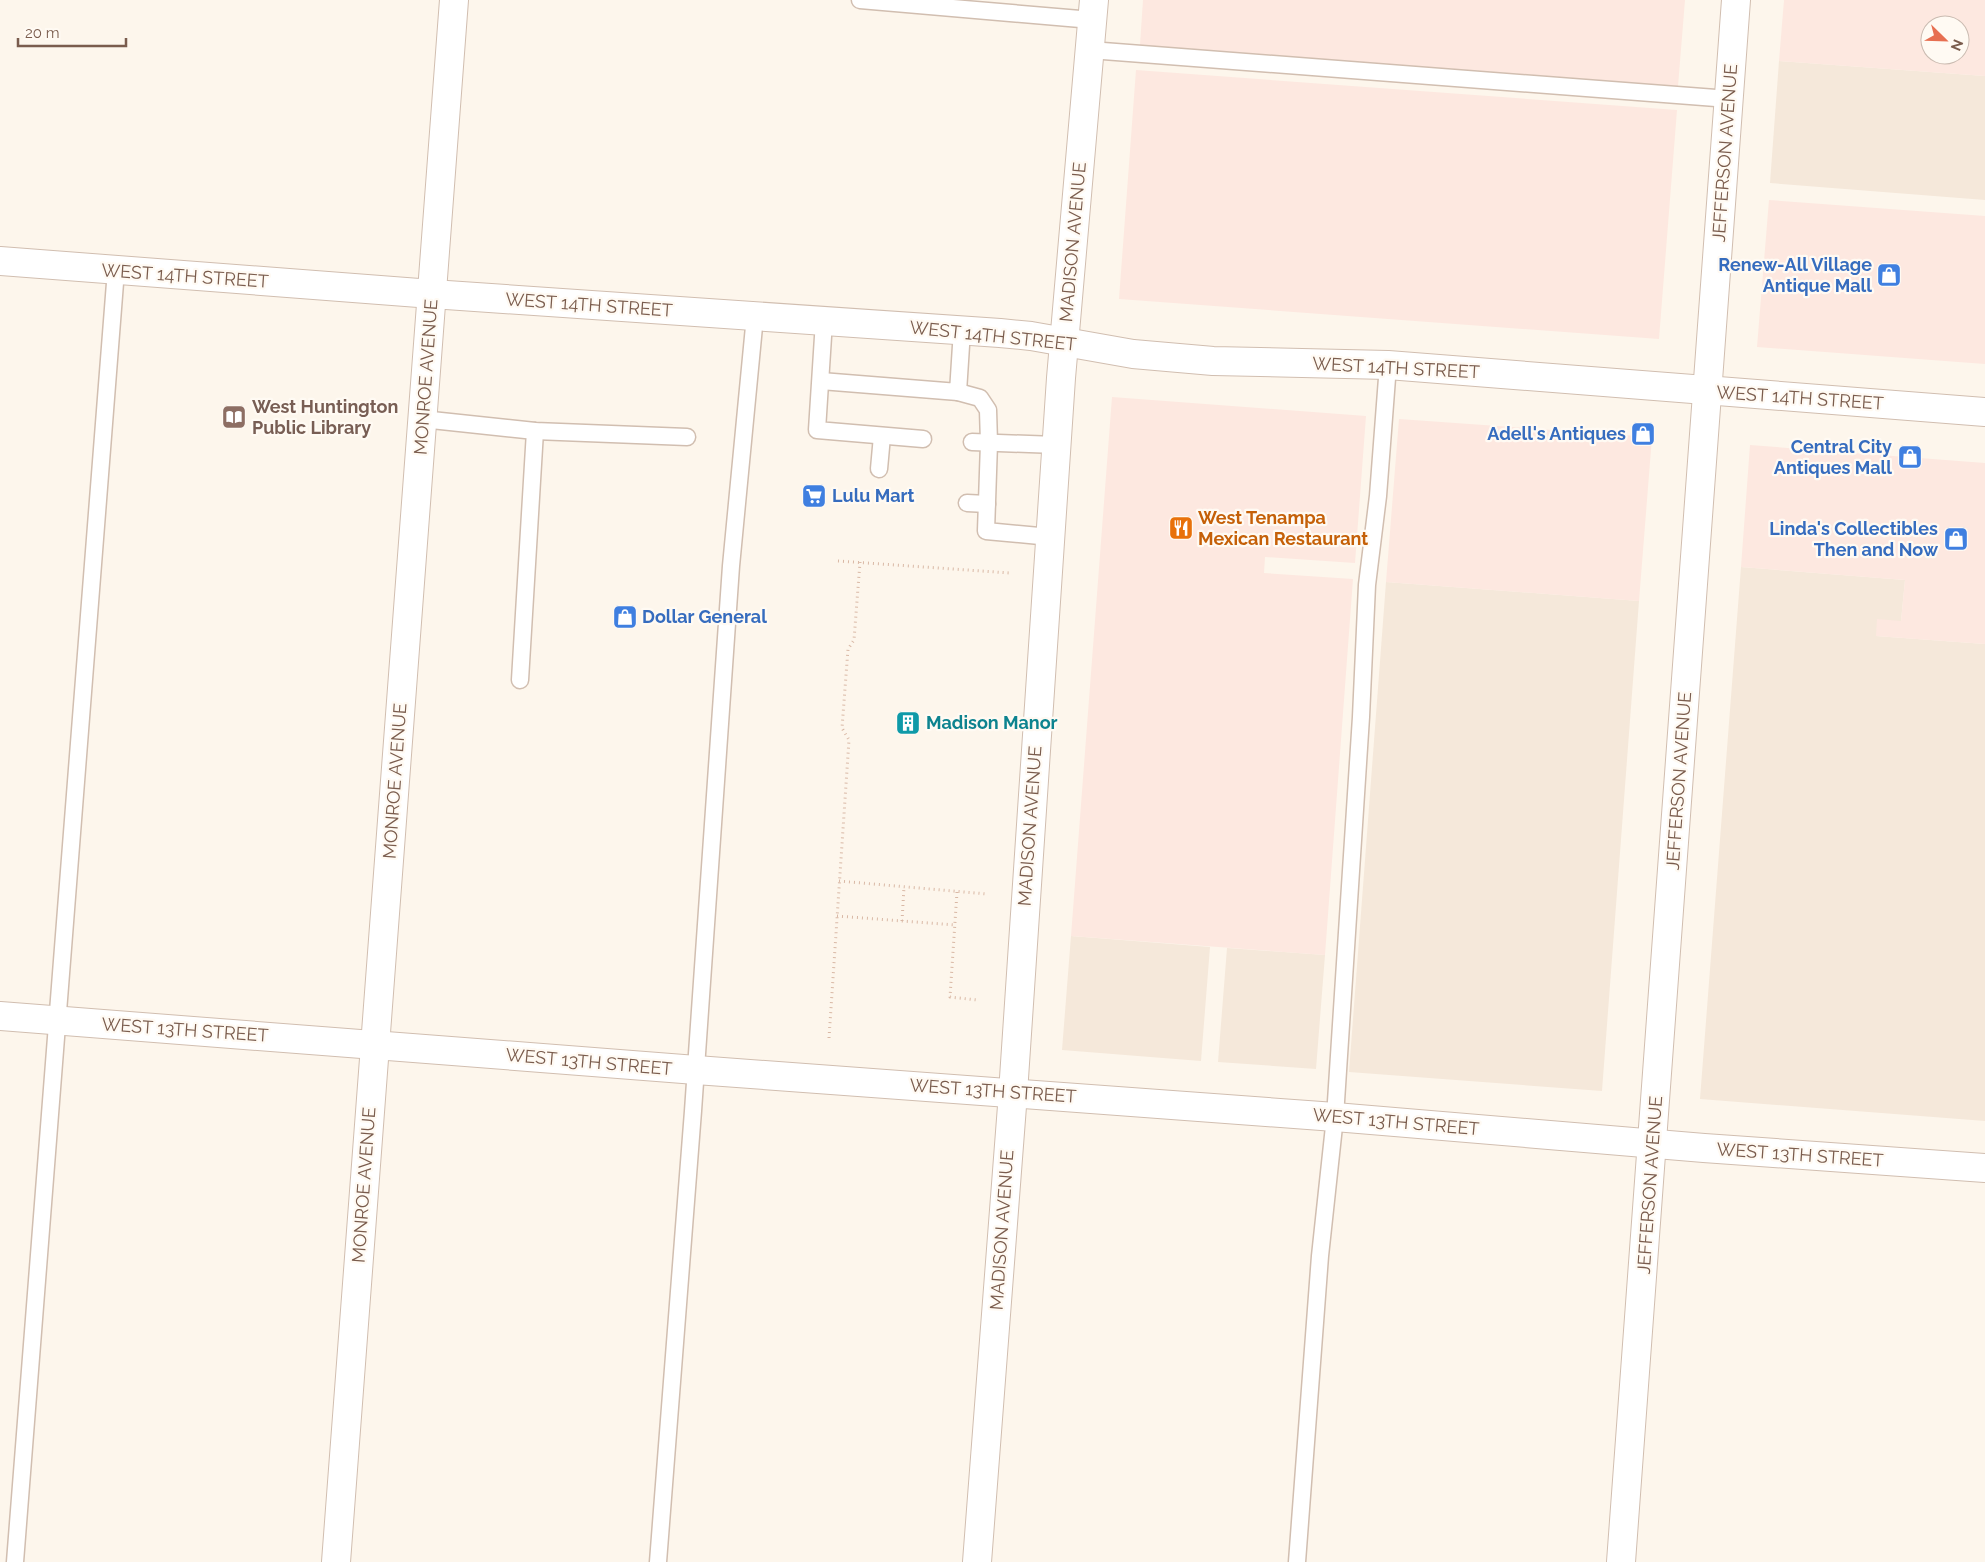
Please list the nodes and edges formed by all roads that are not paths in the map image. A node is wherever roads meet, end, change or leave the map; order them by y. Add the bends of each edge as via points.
1 (454, 0) edge
2 (860, 0) edge
3 (1736, 0) edge
4 (1093, 10) edge
5 (1090, 50) junction
6 (1729, 98) junction
7 (0, 262) edge
8 (116, 270) junction
9 (432, 294) junction
10 (755, 316) junction
11 (824, 320) junction
12 (962, 330) junction
13 (1064, 342) junction
14 (1388, 365) junction
15 (822, 381) junction
16 (1706, 391) junction
17 (958, 392) junction
18 (1985, 412) edge
19 (422, 419) junction
20 (536, 431) junction
21 (688, 436) dead end
22 (882, 436) junction
23 (923, 439) dead end
24 (972, 442) dead end
25 (989, 443) junction
26 (1056, 445) junction
27 (879, 469) dead end
28 (967, 503) dead end
29 (987, 504) junction
30 (1050, 537) junction
31 (520, 680) dead end
32 (0, 1016) edge
33 (56, 1020) junction
34 (375, 1045) junction
35 (696, 1070) junction
36 (1013, 1093) junction
37 (1335, 1117) junction
38 (1653, 1144) junction
39 (1985, 1168) edge
40 (14, 1562) edge
41 (336, 1562) edge
42 (658, 1562) edge
43 (977, 1562) edge
44 (1297, 1562) edge
45 (1621, 1562) edge

1 - 9 street, MONROE AVENUE
2 - 4 lane
3 - 6 street, JEFFERSON AVENUE
4 - 5 street, MADISON AVENUE
5 - 6 lane
5 - 13 street, MADISON AVENUE
6 - 16 street, JEFFERSON AVENUE
7 - 8 street, WEST 14TH STREET
8 - 9 street, WEST 14TH STREET
8 - 33 lane
9 - 10 street, WEST 14TH STREET
9 - 19 street, MONROE AVENUE
10 - 11 street, WEST 14TH STREET
10 - 35 lane via 730,575
11 - 12 street, WEST 14TH STREET
11 - 15 lane
12 - 13 street, WEST 14TH STREET
12 - 17 lane
13 - 14 street, WEST 14TH STREET via 1133,354 1213,361
13 - 26 street, MADISON AVENUE
14 - 16 street, WEST 14TH STREET
14 - 37 lane via 1367,585
15 - 17 lane
15 - 22 lane via 817,430
16 - 18 street, WEST 14TH STREET
16 - 38 street, JEFFERSON AVENUE
17 - 25 lane via 980,398 988,410
19 - 20 lane
19 - 34 street, MONROE AVENUE
20 - 21 lane
20 - 31 lane
22 - 23 lane
22 - 27 lane
24 - 25 lane
25 - 26 lane
25 - 29 lane
26 - 30 street, MADISON AVENUE
28 - 29 lane
29 - 30 lane via 986,531
30 - 36 street, MADISON AVENUE
32 - 33 street, WEST 13TH STREET
33 - 34 street, WEST 13TH STREET
33 - 40 lane
34 - 35 street, WEST 13TH STREET
34 - 41 street, MONROE AVENUE
35 - 36 street, WEST 13TH STREET
35 - 42 lane
36 - 37 street, WEST 13TH STREET
36 - 43 street, MADISON AVENUE
37 - 38 street, WEST 13TH STREET
37 - 44 lane via 1320,1256
38 - 39 street, WEST 13TH STREET
38 - 45 street, JEFFERSON AVENUE

